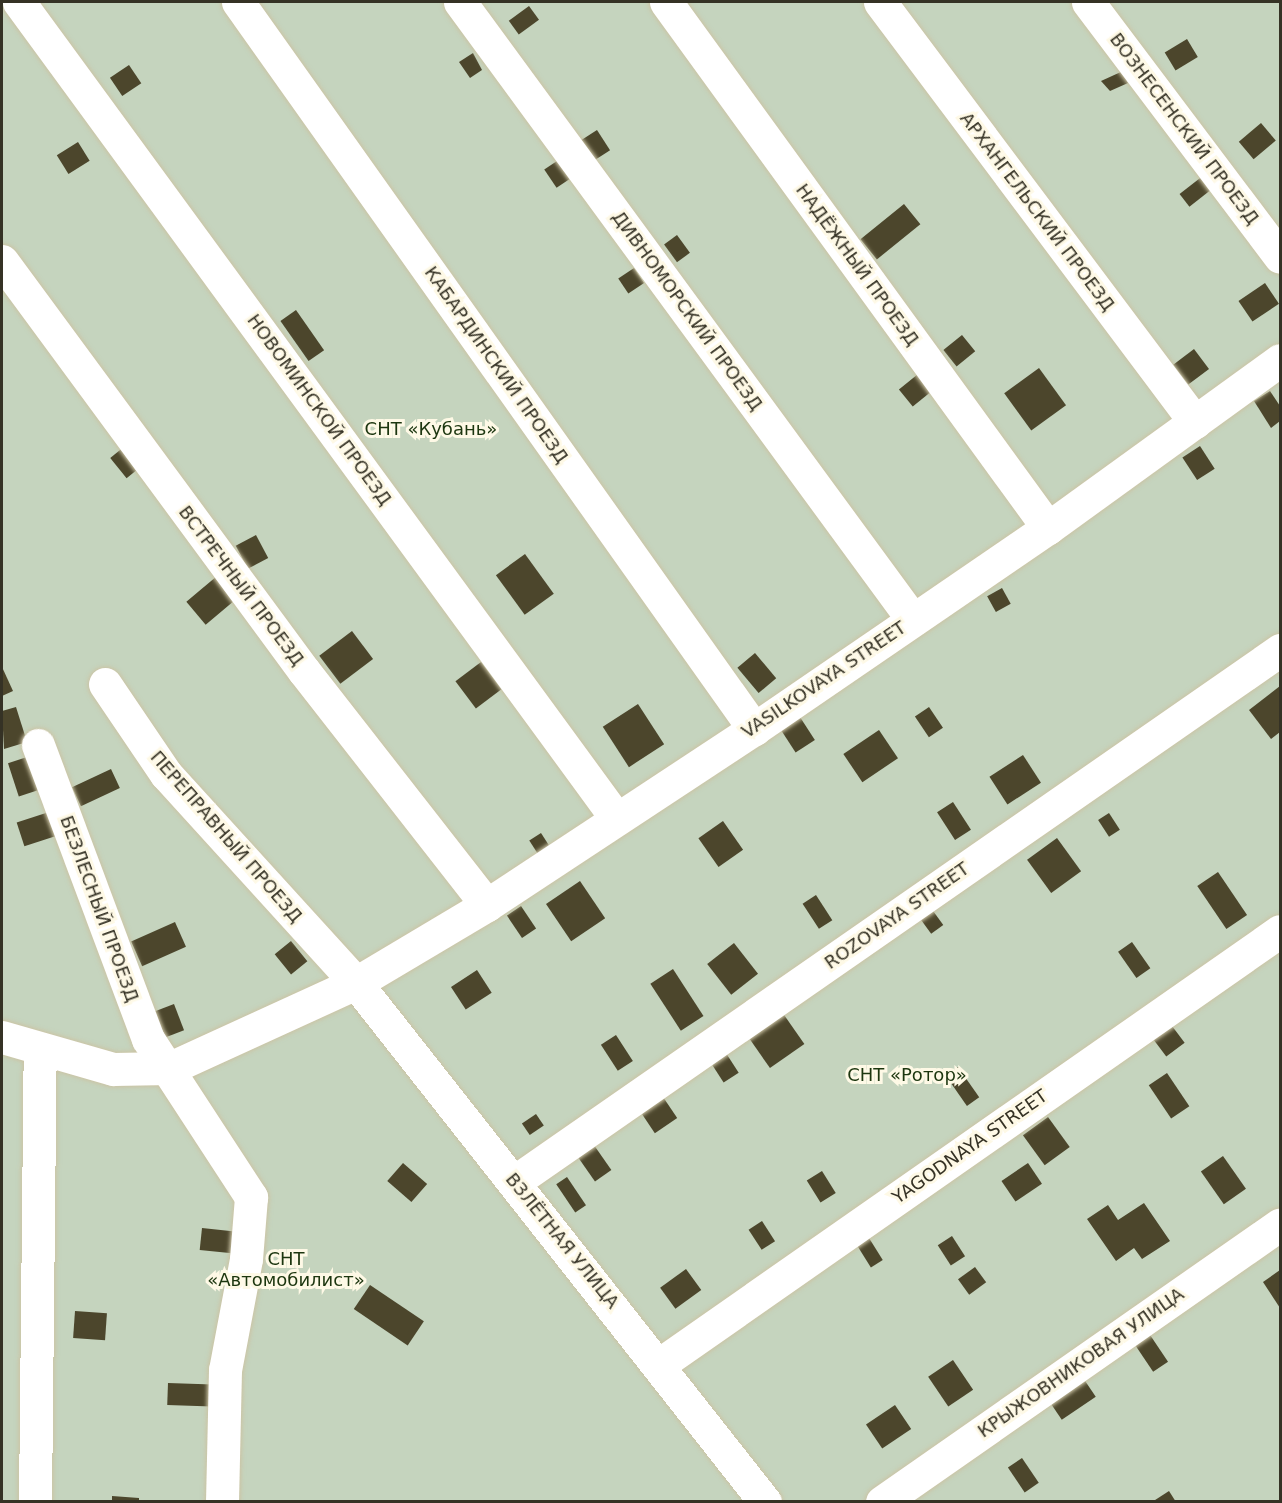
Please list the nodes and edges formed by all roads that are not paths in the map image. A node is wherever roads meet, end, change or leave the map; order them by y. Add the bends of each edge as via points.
1 (19, 2) edge
2 (238, 2) edge
3 (460, 2) edge
4 (666, 2) edge
5 (880, 2) edge
6 (1088, 2) edge
7 (1281, 257) edge
8 (2, 261) edge
9 (1281, 360) edge
10 (1195, 422) junction
11 (1048, 528) junction
12 (914, 620) junction
13 (1281, 650) edge
14 (105, 684) dead end
15 (754, 729) junction
16 (38, 745) dead end
17 (617, 819) junction
18 (488, 905) junction
19 (1281, 931) edge
20 (356, 983) junction
21 (2, 1037) edge
22 (40, 1049) junction
23 (170, 1068) junction
24 (514, 1182) junction
25 (1281, 1224) edge
26 (660, 1364) junction
27 (35, 1502) edge
28 (222, 1502) edge
29 (765, 1502) edge
30 (882, 1502) edge

1 - 17 street, НОВОМИНСКОЙ ПРОЕЗД
2 - 15 street, КАБАРДИНСКИЙ ПРОЕЗД
3 - 12 street, ДИВНОМОРСКИЙ ПРОЕЗД
4 - 11 street, НАДЁЖНЫЙ ПРОЕЗД
5 - 10 street, АРХАНГЕЛЬСКИЙ ПРОЕЗД
6 - 7 street, ВОЗНЕСЕНСКИЙ ПРОЕЗД
8 - 18 street, ВСТРЕЧНЫЙ ПРОЕЗД via 304,671
9 - 10 street, VASILKOVAYA STREET
10 - 11 street, VASILKOVAYA STREET
11 - 12 street, VASILKOVAYA STREET
12 - 15 street, VASILKOVAYA STREET
13 - 24 street, ROZOVAYA STREET
14 - 20 street, ПЕРЕПРАВНЫЙ ПРОЕЗД via 166,774
15 - 17 street, VASILKOVAYA STREET
16 - 23 street, БЕЗЛЕСНЫЙ ПРОЕЗД via 148,1040
17 - 18 street, VASILKOVAYA STREET
18 - 20 street, VASILKOVAYA STREET
19 - 26 street, YAGODNAYA STREET
20 - 23 street, VASILKOVAYA STREET
20 - 24 street, ВЗЛЁТНАЯ УЛИЦА
21 - 22 street
22 - 23 street via 112,1069
22 - 27 street
23 - 28 street, БЕЗЛЕСНЫЙ ПРОЕЗД via 251,1197 246,1259 225,1370
24 - 26 street, ВЗЛЁТНАЯ УЛИЦА
25 - 30 street, КРЫЖОВНИКОВАЯ УЛИЦА
26 - 29 street, ВЗЛЁТНАЯ УЛИЦА

